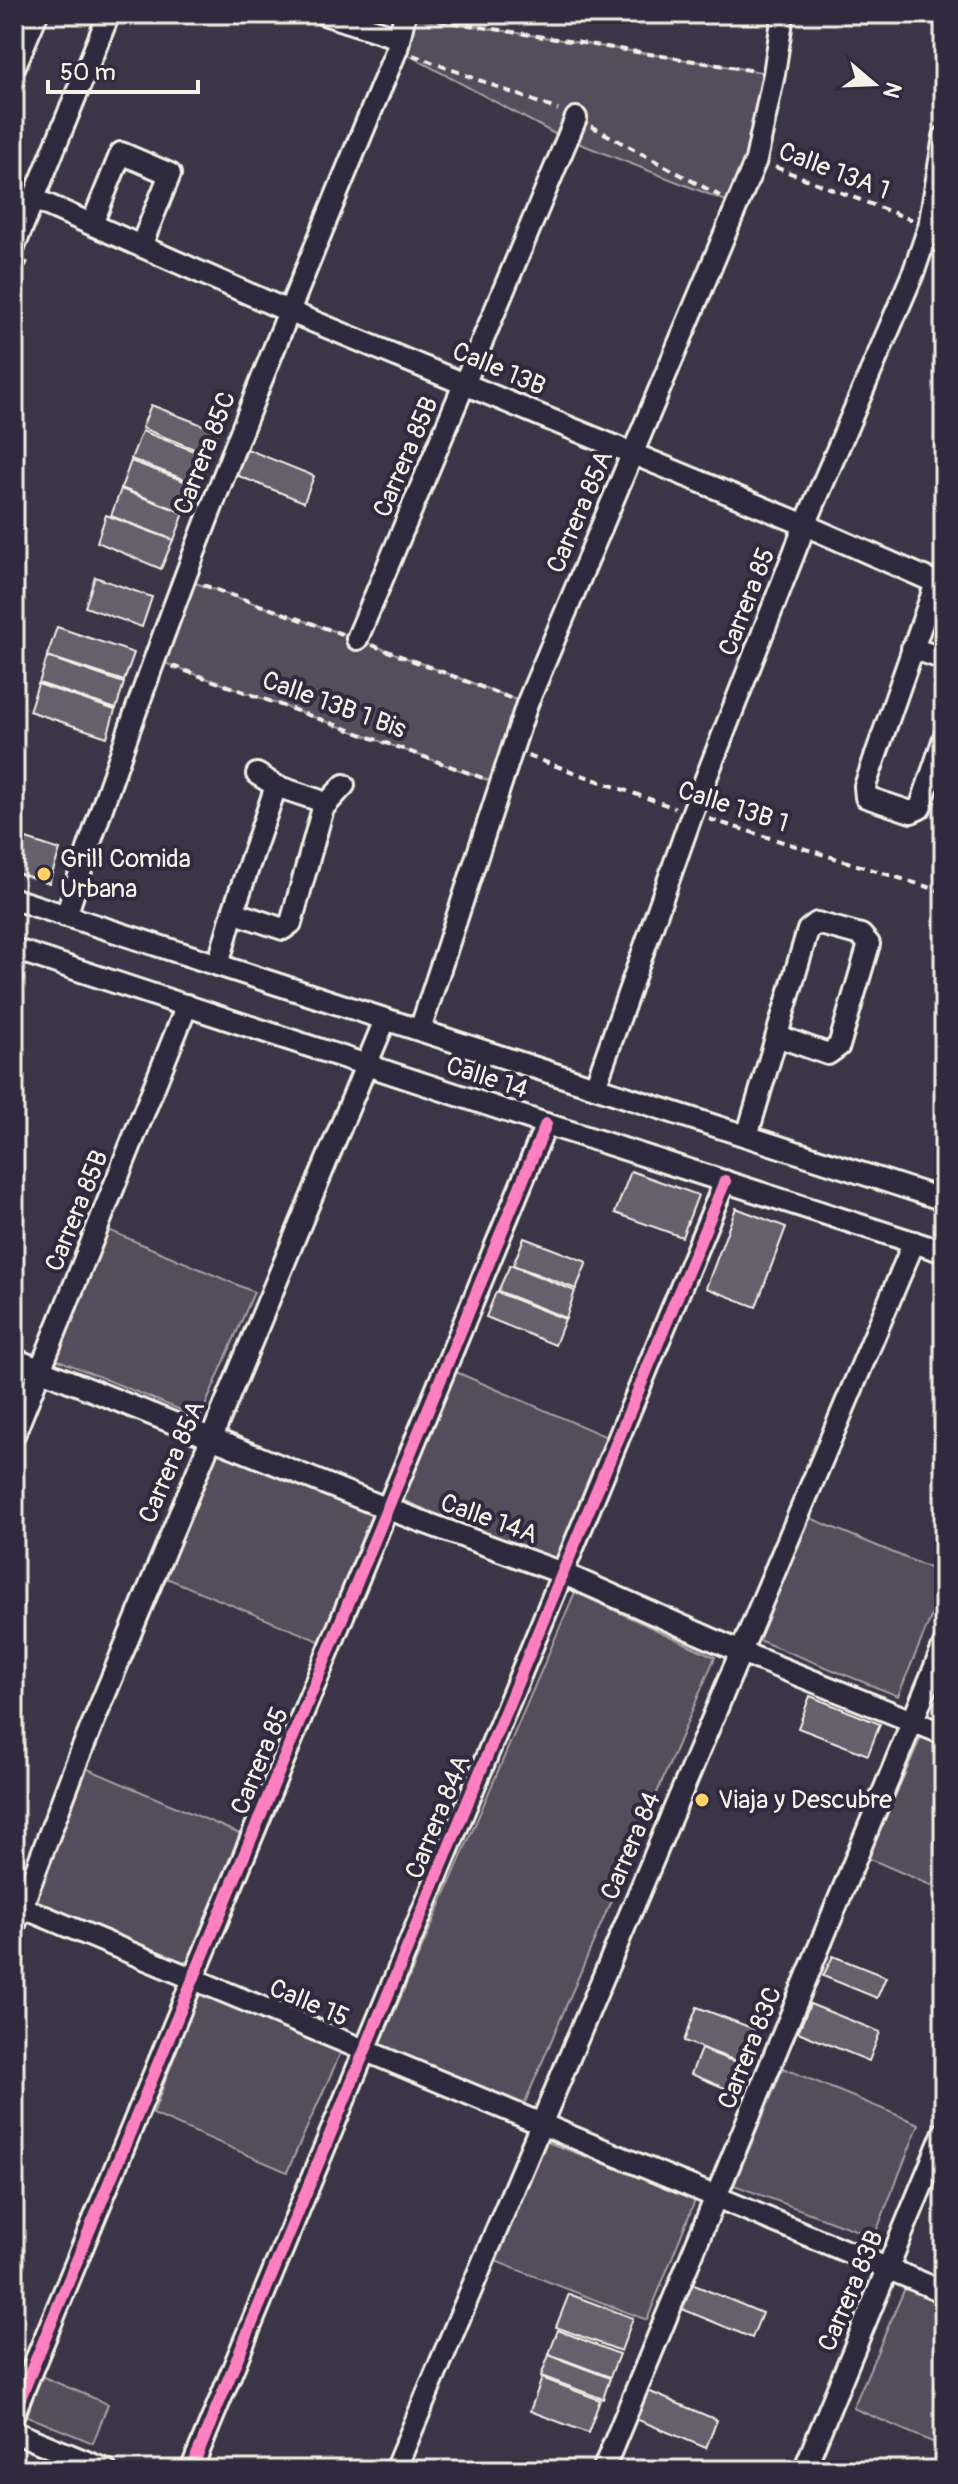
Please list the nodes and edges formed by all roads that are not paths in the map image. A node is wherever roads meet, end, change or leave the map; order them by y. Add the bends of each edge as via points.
1 (37, 14) edge
2 (109, 14) edge
3 (324, 14) edge
4 (405, 14) edge
5 (783, 14) edge
6 (399, 38) junction
7 (14, 68) edge
8 (576, 118) dead end
9 (944, 137) edge
10 (34, 199) junction
11 (92, 224) junction
12 (141, 246) junction
13 (14, 247) edge
14 (288, 311) junction
15 (465, 383) junction
16 (632, 454) junction
17 (805, 525) junction
18 (940, 585) edge
19 (357, 639) dead end
20 (912, 648) junction
21 (944, 659) edge
22 (944, 738) edge
23 (257, 774) dead end
24 (344, 785) dead end
25 (276, 786) junction
26 (323, 808) junction
27 (14, 899) edge
28 (233, 912) junction
29 (66, 916) junction
30 (16, 955) edge
31 (218, 965) junction
32 (187, 1005) junction
33 (385, 1020) junction
34 (420, 1030) junction
35 (777, 1036) junction
36 (366, 1066) junction
37 (595, 1087) junction
38 (546, 1124) junction
39 (747, 1136) junction
40 (725, 1181) junction
41 (944, 1199) edge
42 (914, 1242) junction
43 (944, 1252) edge
44 (14, 1359) edge
45 (42, 1371) junction
46 (14, 1435) edge
47 (211, 1437) junction
48 (388, 1509) junction
49 (562, 1573) junction
50 (944, 1645) edge
51 (741, 1652) junction
52 (913, 1721) junction
53 (944, 1734) edge
54 (18, 1906) edge
55 (14, 1927) edge
56 (193, 1979) junction
57 (365, 2050) junction
58 (541, 2124) junction
59 (944, 2132) edge
60 (716, 2197) junction
61 (889, 2269) junction
62 (944, 2292) edge
63 (14, 2413) edge
64 (14, 2432) edge
65 (106, 2470) edge
66 (191, 2470) edge
67 (395, 2470) edge
68 (603, 2470) edge
69 (804, 2470) edge

1 - 7 street
2 - 10 street
3 - 6 street
4 - 6 street, Carrera 85C
5 - 16 street, Carrera 85A via 756,160
6 - 14 street, Carrera 85C
8 - 15 street, Carrera 85B
9 - 17 street, Carrera 85 via 929,227
10 - 11 street, Calle 13B
10 - 13 street
11 - 12 street, Calle 13B
11 - 12 street via 121,153 170,174
12 - 14 street, Calle 13B
14 - 15 street, Calle 13B
14 - 29 street, Carrera 85C
15 - 16 street, Calle 13B
15 - 19 street, Carrera 85B
16 - 17 street, Calle 13B
16 - 34 street, Carrera 85A via 527,704
17 - 18 street, Calle 13B
17 - 37 street, Carrera 85 via 692,814
18 - 20 street
20 - 21 street
20 - 22 street via 865,786 866,797 911,812 920,808
23 - 25 street
24 - 26 street
25 - 26 street via 318,800
25 - 28 street
26 - 28 street via 291,923 283,929
27 - 29 street, Calle 14
28 - 31 street
29 - 31 street, Calle 14
30 - 32 street, Calle 14
31 - 33 street, Calle 14
32 - 36 street, Calle 14
32 - 45 street, Carrera 85B
33 - 34 street, Calle 14
33 - 36 street, Carrera 85A
34 - 37 street, Calle 14
35 - 35 street via 828,1054 839,1046 869,944 861,935 817,923 808,930
35 - 39 street
36 - 38 street, Calle 14
36 - 47 street, Carrera 85A
37 - 39 street, Calle 14
38 - 40 street, Calle 14
38 - 48 street, Carrera 85
39 - 41 street, Calle 14
40 - 42 street, Calle 14
40 - 49 street, Carrera 84A
42 - 43 street, Calle 14
42 - 51 street, Carrera 84
44 - 45 street, Calle 14A
45 - 46 street, Carrera 85B
45 - 47 street, Calle 14A
47 - 48 street, Calle 14A
47 - 54 street, Carrera 85A
48 - 49 street, Calle 14A
48 - 56 street, Carrera 85
49 - 51 street, Calle 14A
49 - 57 street, Carrera 84A
50 - 52 street, Carrera 83C
51 - 52 street, Calle 14A
51 - 58 street, Carrera 84
52 - 53 street, Calle 14A
52 - 60 street, Carrera 83C
54 - 55 street, Carrera 85A
54 - 56 street, Calle 15
56 - 57 street, Calle 15
56 - 63 street, Carrera 85
57 - 58 street, Calle 15
57 - 66 street, Carrera 84A
58 - 60 street, Calle 15
58 - 67 street, Carrera 84
59 - 61 street, Carrera 83B
60 - 61 street, Calle 15
60 - 68 street, Carrera 83C
61 - 62 street, Calle 15
61 - 69 street, Carrera 83B
64 - 65 street

